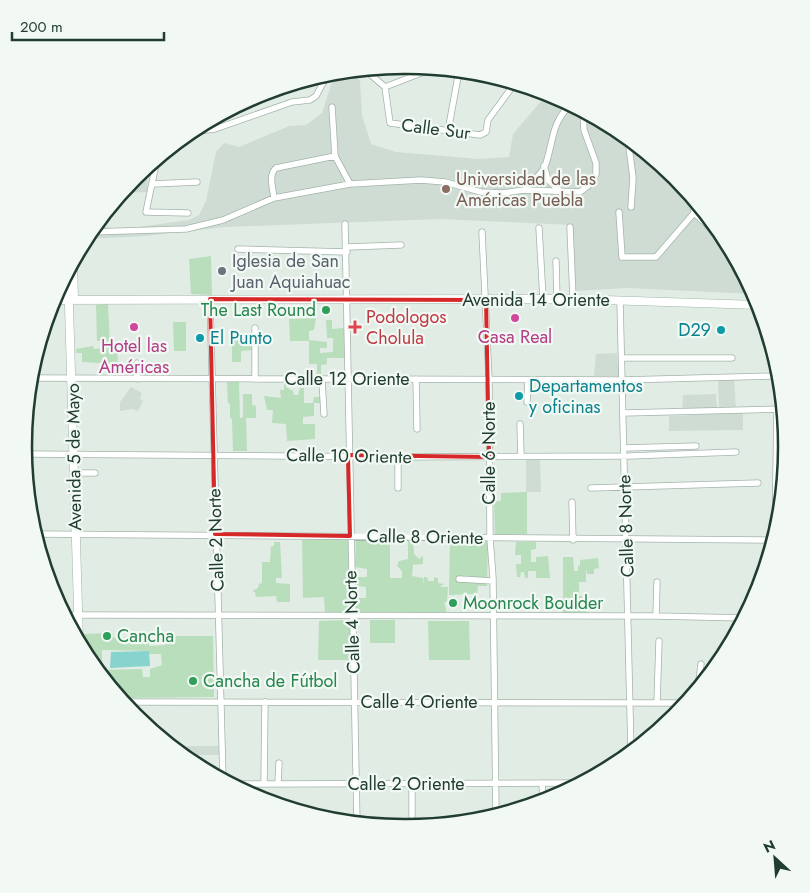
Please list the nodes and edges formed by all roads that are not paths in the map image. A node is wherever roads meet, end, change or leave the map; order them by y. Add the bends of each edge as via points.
1 (417, 75) edge
2 (372, 76) edge
3 (459, 78) edge
4 (323, 83) edge
5 (385, 87) junction
6 (510, 90) edge
7 (332, 107) dead end
8 (565, 110) edge
9 (584, 120) edge
10 (210, 130) edge
11 (448, 131) junction
12 (630, 149) edge
13 (335, 156) junction
14 (544, 166) junction
15 (156, 169) edge
16 (197, 182) dead end
17 (153, 184) junction
18 (350, 184) junction
19 (524, 190) junction
20 (563, 193) junction
21 (274, 198) junction
22 (630, 207) dead end
23 (620, 212) dead end
24 (188, 213) dead end
25 (694, 213) joint
26 (699, 218) edge
27 (345, 224) dead end
28 (570, 227) dead end
29 (539, 228) dead end
30 (101, 232) edge
31 (482, 232) dead end
32 (401, 245) dead end
33 (238, 249) dead end
34 (347, 250) junction
35 (556, 262) dead end
36 (73, 279) edge
37 (70, 285) edge
38 (210, 299) junction
39 (543, 299) junction
40 (557, 299) junction
41 (573, 299) junction
42 (63, 300) edge
43 (72, 300) junction
44 (486, 300) junction
45 (348, 301) junction
46 (620, 301) junction
47 (749, 305) edge
48 (255, 328) dead end
49 (622, 358) junction
50 (732, 358) dead end
51 (136, 363) dead end
52 (770, 373) edge
53 (39, 378) edge
54 (72, 379) junction
55 (137, 379) junction
56 (211, 379) junction
57 (255, 379) junction
58 (348, 379) junction
59 (322, 380) junction
60 (416, 380) junction
61 (489, 380) junction
62 (528, 380) junction
63 (622, 380) junction
64 (527, 402) dead end
65 (775, 409) edge
66 (623, 413) junction
67 (324, 414) dead end
68 (520, 424) dead end
69 (417, 429) dead end
70 (696, 446) dead end
71 (624, 448) junction
72 (736, 452) dead end
73 (32, 454) edge
74 (74, 455) junction
75 (214, 455) junction
76 (348, 455) junction
77 (521, 456) junction
78 (624, 456) junction
79 (398, 457) junction
80 (489, 457) junction
81 (74, 473) junction
82 (95, 473) dead end
83 (758, 483) dead end
84 (624, 487) junction
85 (398, 488) dead end
86 (591, 488) dead end
87 (572, 502) dead end
88 (43, 534) edge
89 (76, 534) junction
90 (215, 534) junction
91 (350, 536) junction
92 (490, 538) junction
93 (574, 540) junction
94 (626, 540) junction
95 (766, 540) edge
96 (459, 580) dead end
97 (493, 581) junction
98 (657, 582) dead end
99 (73, 615) edge
100 (79, 615) junction
101 (353, 616) junction
102 (494, 616) junction
103 (629, 616) junction
104 (656, 616) junction
105 (218, 617) junction
106 (736, 618) edge
107 (79, 627) edge
108 (659, 642) dead end
109 (701, 664) dead end
110 (700, 675) edge
111 (134, 702) edge
112 (220, 702) junction
113 (265, 702) junction
114 (354, 702) junction
115 (495, 702) junction
116 (657, 703) junction
117 (675, 703) edge
118 (630, 704) junction
119 (631, 743) edge
120 (279, 763) dead end
121 (224, 772) edge
122 (264, 783) junction
123 (278, 783) junction
124 (412, 783) junction
125 (542, 783) junction
126 (566, 783) edge
127 (246, 784) edge
128 (356, 784) junction
129 (495, 784) junction
130 (543, 793) edge
131 (496, 807) edge
132 (357, 816) edge
133 (412, 816) dead end

1 - 5 street
2 - 5 street
3 - 11 street
4 - 10 street via 310,100 292,102
5 - 11 street, Calle Sur via 390,123
6 - 11 street, Calle Sur via 488,120 483,134
7 - 13 street
8 - 14 street via 552,134
9 - 20 street via 596,174 580,192
12 - 22 street via 634,178
13 - 18 street
13 - 21 street via 276,168 271,177
14 - 19 street
14 - 20 street via 548,180
15 - 17 street
16 - 17 street
17 - 24 street via 146,212
18 - 19 street via 421,180 445,182 482,192
18 - 21 street
19 - 20 street
21 - 30 street via 223,220 186,229
23 - 25 street via 622,258 656,257
25 - 26 street
27 - 34 street, Calle 4 Norte
28 - 41 street
29 - 39 street
31 - 44 street, Calle 6 Norte
32 - 34 street
33 - 34 street
34 - 45 street, Calle 4 Norte
35 - 40 street
36 - 43 main road, Avenida 5 de Mayo
37 - 43 main road, Avenida 5 de Mayo
38 - 43 main road, Avenida 14 Oriente
38 - 45 main road, Avenida 14 Oriente
38 - 56 street, Calle 2 Norte
39 - 40 main road, Avenida 14 Oriente
39 - 44 main road, Avenida 14 Oriente
40 - 41 main road, Avenida 14 Oriente
41 - 46 main road, Avenida 14 Oriente
42 - 43 main road, Avenida 14 Oriente
43 - 54 main road, Avenida 5 de Mayo
44 - 45 main road, Avenida 14 Oriente
44 - 61 street, Calle 6 Norte
45 - 58 street, Calle 4 Norte
46 - 47 main road, Avenida 14 Oriente
46 - 49 street, Calle 8 Norte
48 - 57 street
49 - 50 street
49 - 63 street, Calle 8 Norte
51 - 55 street
52 - 63 street, Calle 12 Oriente
53 - 54 street, Calle 12 Oriente
54 - 55 street, Calle 12 Oriente
54 - 74 main road, Avenida 5 de Mayo
55 - 56 street, Calle 12 Oriente
56 - 57 street, Calle 12 Oriente
56 - 75 street, Calle 2 Norte
57 - 59 street, Calle 12 Oriente
58 - 59 street, Calle 12 Oriente
58 - 60 street, Calle 12 Oriente
58 - 76 street, Calle 4 Norte
59 - 67 street
60 - 61 street, Calle 12 Oriente
60 - 69 street
61 - 62 street, Calle 12 Oriente
61 - 80 street, Calle 6 Norte
62 - 63 street, Calle 12 Oriente
62 - 64 street
63 - 66 street, Calle 8 Norte
65 - 66 street
66 - 71 street, Calle 8 Norte
68 - 77 street
70 - 71 street
71 - 78 street, Calle 8 Norte
72 - 78 street, Calle 10 Oriente
73 - 74 street, Calle 10 Oriente
74 - 75 street, Calle 10 Oriente
74 - 81 main road, Avenida 5 de Mayo
75 - 76 street, Calle 10 Oriente
75 - 90 street, Calle 2 Norte
76 - 79 street, Calle 10 Oriente
76 - 91 street, Calle 4 Norte
77 - 78 street, Calle 10 Oriente
77 - 80 street, Calle 10 Oriente
78 - 84 street, Calle 8 Norte
79 - 80 street, Calle 10 Oriente
79 - 85 street
80 - 92 street, Calle 6 Norte
81 - 82 street
81 - 89 main road, Avenida 5 de Mayo
83 - 84 street
84 - 86 street
84 - 94 street, Calle 8 Norte
87 - 93 street
88 - 89 street, Calle 8 Oriente
89 - 90 street, Calle 8 Oriente
89 - 100 main road, Avenida 5 de Mayo
90 - 91 street, Calle 8 Oriente
90 - 105 street, Calle 2 Norte
91 - 92 street, Calle 8 Oriente
91 - 101 street, Calle 4 Norte
92 - 93 street, Calle 8 Oriente
92 - 97 street, Calle 6 Norte
93 - 94 street, Calle 8 Oriente
94 - 95 street, Calle 8 Oriente
94 - 103 street, Calle 8 Norte
96 - 97 street
97 - 102 street, Calle 6 Norte
98 - 104 street
99 - 100 street
100 - 105 street
100 - 107 main road, Avenida 5 de Mayo
101 - 102 street
101 - 105 street
101 - 114 street, Calle 4 Norte
102 - 103 street
102 - 115 street, Calle 6 Norte
103 - 104 street
103 - 118 street, Calle 8 Norte
104 - 106 street
105 - 112 street, Calle 2 Norte
108 - 116 street
109 - 110 street
111 - 112 street, Calle 4 Oriente
112 - 113 street, Calle 4 Oriente
112 - 121 street, Calle 2 Norte
113 - 114 street, Calle 4 Oriente
113 - 122 street
114 - 115 street, Calle 4 Oriente
114 - 128 street, Calle 4 Norte
115 - 118 street, Calle 4 Oriente
115 - 129 street, Calle 6 Norte
116 - 117 street, Calle 4 Oriente
116 - 118 street, Calle 4 Oriente
118 - 119 street, Calle 8 Norte
120 - 123 street
122 - 123 street, Calle 2 Oriente
122 - 127 street, Calle 2 Oriente
123 - 128 street, Calle 2 Oriente
124 - 128 street, Calle 2 Oriente
124 - 129 street, Calle 2 Oriente
124 - 133 street
125 - 126 street, Calle 2 Oriente
125 - 129 street, Calle 2 Oriente
125 - 130 street
128 - 132 street, Calle 4 Norte
129 - 131 street, Calle 6 Norte

